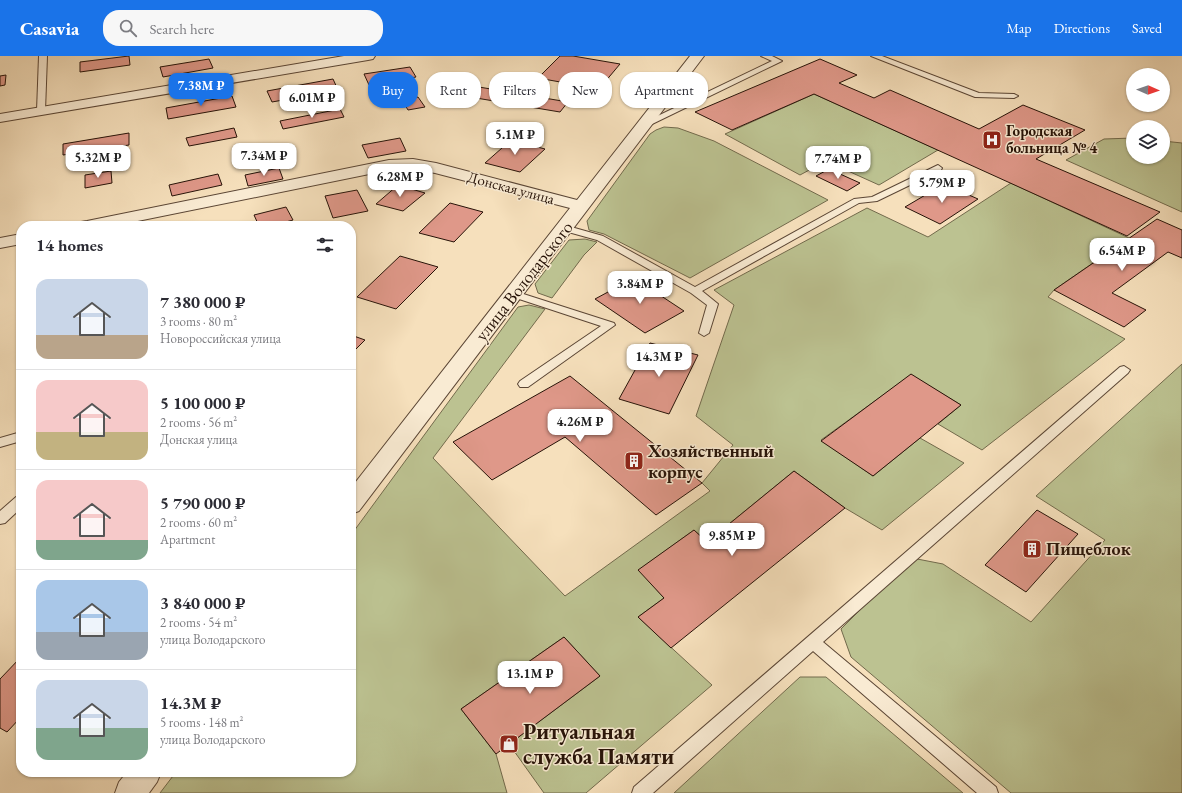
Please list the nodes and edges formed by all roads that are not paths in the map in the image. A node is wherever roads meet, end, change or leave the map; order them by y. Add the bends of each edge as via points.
1 (43, 56) edge
2 (368, 56) edge
3 (697, 56) edge
4 (765, 56) edge
5 (875, 56) edge
6 (1014, 96) dead end
7 (42, 111) junction
8 (0, 118) edge
9 (645, 124) junction
10 (938, 168) dead end
11 (581, 206) junction
12 (112, 221) edge
13 (564, 228) junction
14 (16, 240) edge
15 (0, 244) edge
16 (695, 290) junction
17 (514, 294) junction
18 (704, 333) dead end
19 (1124, 370) dead end
20 (524, 384) dead end
21 (16, 438) edge
22 (0, 443) edge
23 (356, 499) edge
24 (16, 506) edge
25 (0, 519) edge
26 (813, 642) junction
27 (142, 777) edge
28 (130, 793) edge
29 (640, 793) edge
30 (990, 793) edge

1 - 7 lane
2 - 7 street
3 - 9 street, улица Володарского
4 - 9 lane via 780,60
5 - 6 lane via 978,96
7 - 8 street
9 - 11 street, улица Володарского
10 - 16 lane via 874,199 857,201
11 - 12 street, Донская улица via 413,164 389,165
11 - 13 street, улица Володарского
13 - 16 lane via 600,238
13 - 17 street, улица Володарского
14 - 15 street
16 - 18 lane via 713,304
17 - 20 lane via 610,325
17 - 23 street, улица Володарского
19 - 26 lane
21 - 22 lane
24 - 25 lane
26 - 29 lane
26 - 30 lane
27 - 28 street

